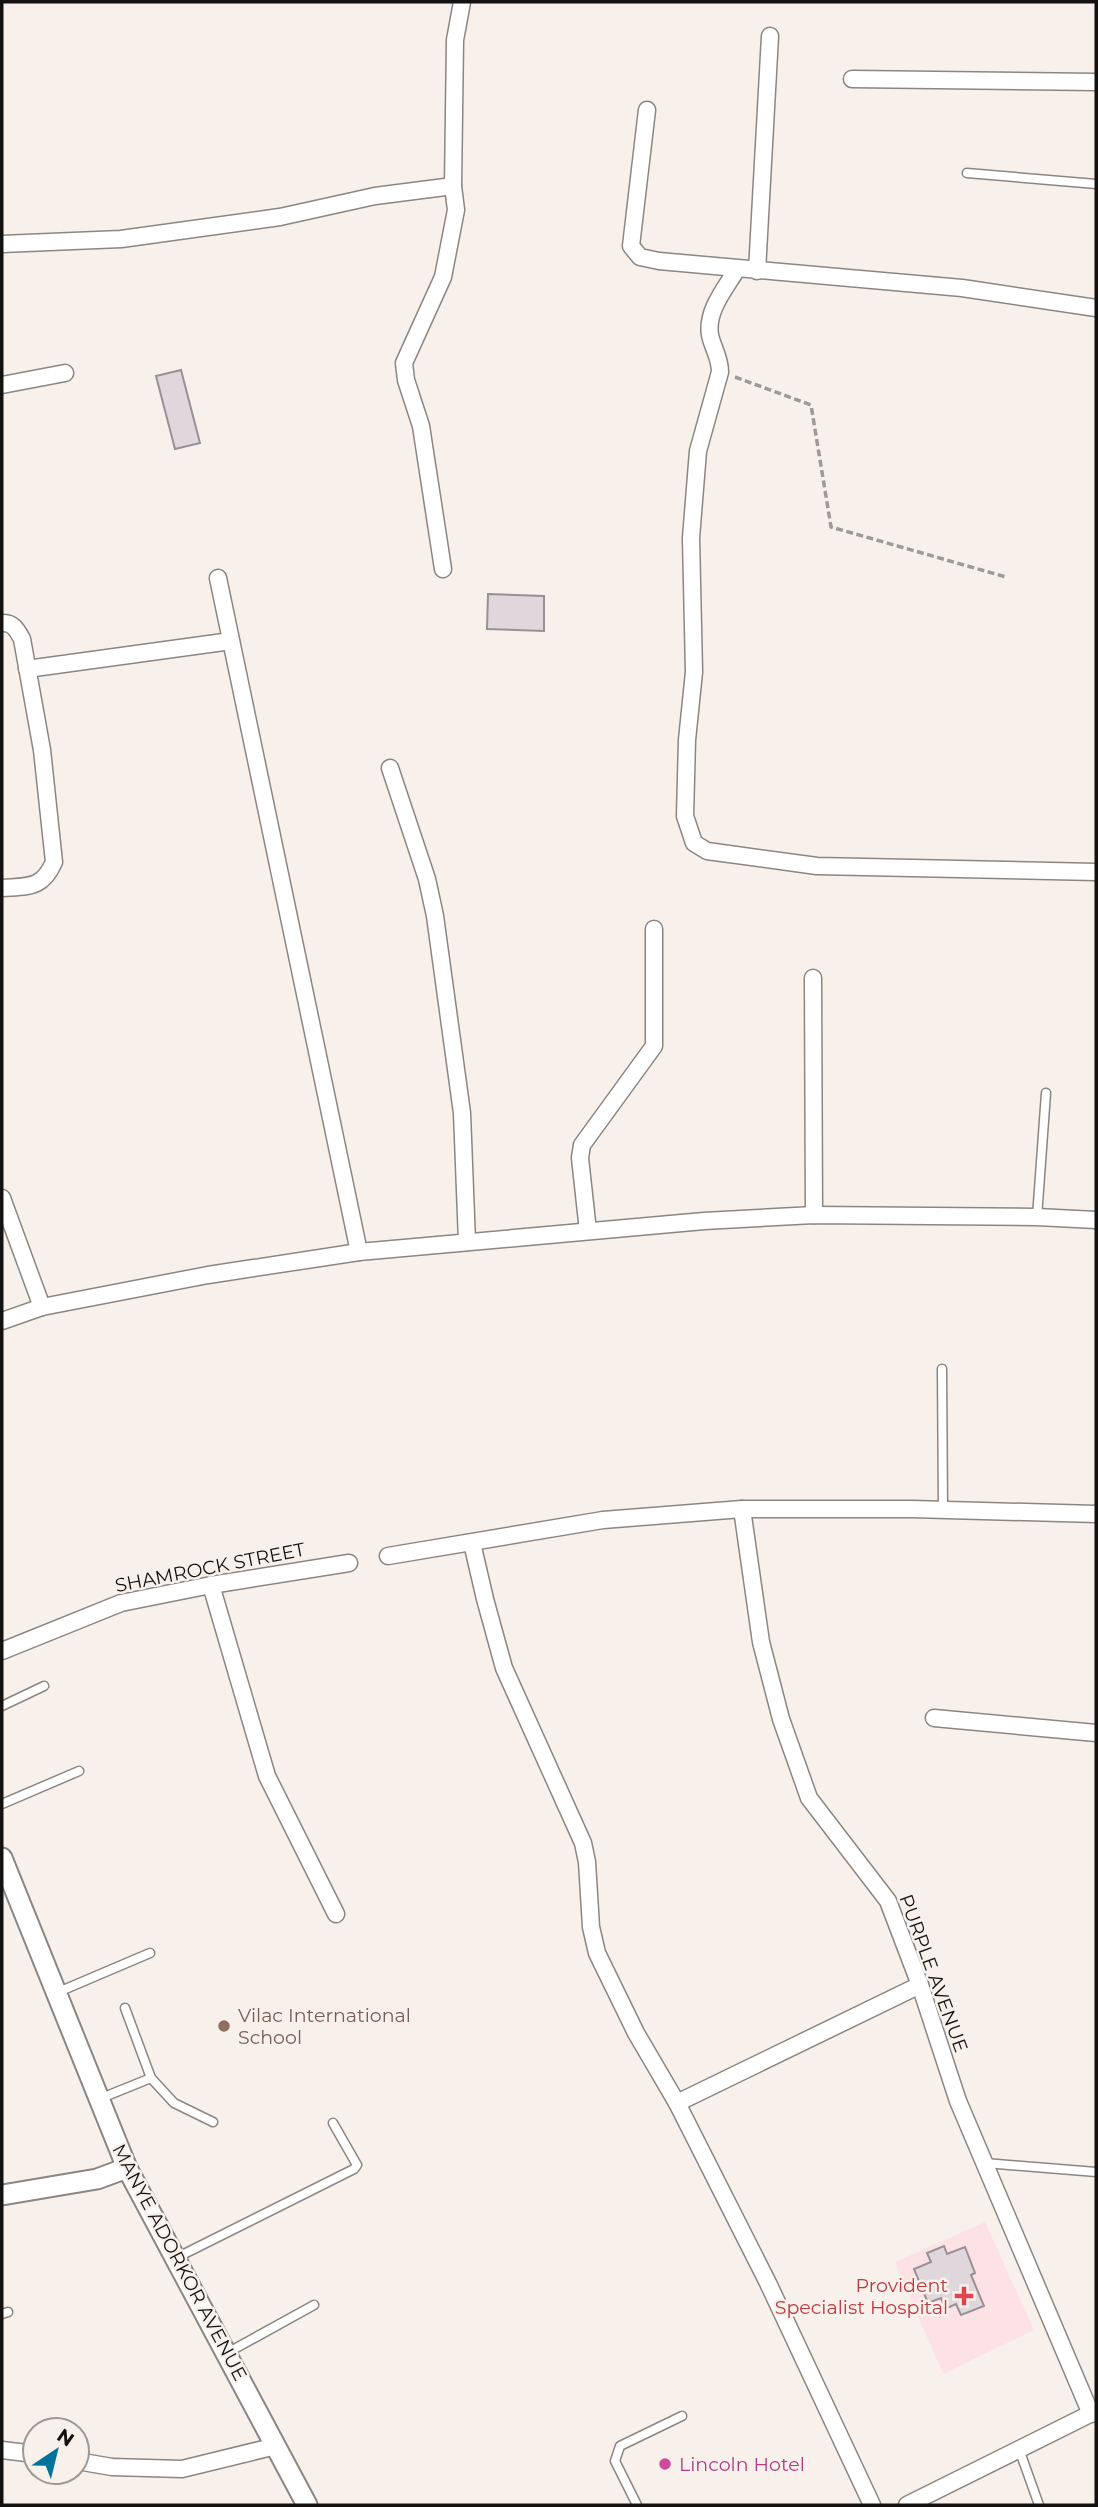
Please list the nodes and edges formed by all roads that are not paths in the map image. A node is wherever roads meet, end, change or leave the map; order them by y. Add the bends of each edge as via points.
1 (462, 2) edge
2 (770, 36) dead end
3 (852, 79) dead end
4 (1096, 82) edge
5 (647, 110) dead end
6 (967, 173) dead end
7 (1096, 184) edge
8 (453, 186) junction
9 (2, 244) edge
10 (737, 269) junction
11 (757, 271) junction
12 (1096, 308) edge
13 (65, 373) dead end
14 (2, 385) edge
15 (443, 569) dead end
16 (218, 578) dead end
17 (2, 623) edge
18 (231, 641) junction
19 (27, 669) junction
20 (390, 768) dead end
21 (1096, 872) edge
22 (2, 888) edge
23 (654, 929) dead end
24 (813, 978) dead end
25 (1046, 1094) dead end
26 (2, 1198) edge
27 (814, 1215) junction
28 (1037, 1217) junction
29 (1096, 1220) edge
30 (588, 1231) junction
31 (467, 1242) junction
32 (359, 1252) junction
33 (42, 1307) junction
34 (2, 1321) edge
35 (942, 1369) dead end
36 (741, 1509) junction
37 (943, 1510) junction
38 (1096, 1514) edge
39 (472, 1543) junction
40 (388, 1556) dead end
41 (349, 1563) dead end
42 (211, 1585) junction
43 (2, 1651) edge
44 (44, 1686) dead end
45 (2, 1706) edge
46 (934, 1718) dead end
47 (1096, 1733) edge
48 (79, 1771) dead end
49 (2, 1804) edge
50 (2, 1858) edge
51 (336, 1914) dead end
52 (150, 1953) dead end
53 (920, 1984) junction
54 (56, 1993) junction
55 (125, 2008) dead end
56 (151, 2078) junction
57 (99, 2099) junction
58 (677, 2103) junction
59 (213, 2122) dead end
60 (333, 2123) dead end
61 (985, 2163) junction
62 (127, 2168) junction
63 (1096, 2172) edge
64 (2, 2195) edge
65 (176, 2258) junction
66 (314, 2305) dead end
67 (227, 2353) junction
68 (1094, 2412) edge
69 (682, 2416) dead end
70 (276, 2446) junction
71 (1019, 2449) junction
72 (2, 2450) edge
73 (21, 2452) edge
74 (91, 2463) edge
75 (307, 2505) edge
76 (637, 2505) edge
77 (872, 2505) edge
78 (907, 2505) edge
79 (1039, 2505) edge

1 - 8 street via 455,40
2 - 11 street
3 - 4 street
5 - 10 street via 631,246 634,253 659,261
6 - 7 lane
8 - 9 street via 121,239
8 - 15 street via 456,210 443,277 404,363 421,426
10 - 11 street
10 - 21 street via 710,319 720,372 698,451 691,538 694,672 685,816 694,843 707,851 817,866
11 - 12 street via 962,288
13 - 14 street
16 - 18 street
17 - 19 street via 15,627 22,639
18 - 19 street
18 - 32 street
19 - 22 street via 42,750 54,862 35,886
20 - 31 street via 435,916 462,1113
23 - 30 street via 654,1046 582,1145
24 - 27 street
25 - 28 lane
26 - 33 street
27 - 28 street
27 - 30 street
28 - 29 street
30 - 31 street
31 - 32 street
32 - 33 street
33 - 34 street
35 - 37 lane
36 - 37 street
36 - 39 street via 603,1520
36 - 53 street, PURPLE AVENUE via 761,1642 781,1719 809,1798 888,1901
37 - 38 street
39 - 40 street
39 - 58 street via 504,1668 583,1843 597,1954 651,2062
41 - 42 street, SHAMROCK STREET
42 - 43 street, SHAMROCK STREET via 121,1603
42 - 51 street via 267,1776
44 - 45 lane
46 - 47 street
48 - 49 lane
50 - 54 street, MANYE ADORKOR AVENUE
52 - 54 lane
53 - 58 street
53 - 61 street, PURPLE AVENUE via 958,2101
54 - 57 street, MANYE ADORKOR AVENUE
55 - 56 lane
56 - 57 lane
56 - 59 lane via 174,2103
57 - 62 street, MANYE ADORKOR AVENUE
58 - 77 street
60 - 65 lane via 357,2165 354,2169
61 - 63 lane
61 - 68 street, PURPLE AVENUE
62 - 64 street via 97,2179
62 - 65 street, MANYE ADORKOR AVENUE
65 - 67 street, MANYE ADORKOR AVENUE
66 - 67 lane
67 - 70 street, MANYE ADORKOR AVENUE
68 - 71 street
69 - 76 lane via 620,2446 615,2461
70 - 74 street via 182,2469
70 - 75 street, MANYE ADORKOR AVENUE
71 - 78 street
71 - 79 lane
72 - 73 street

